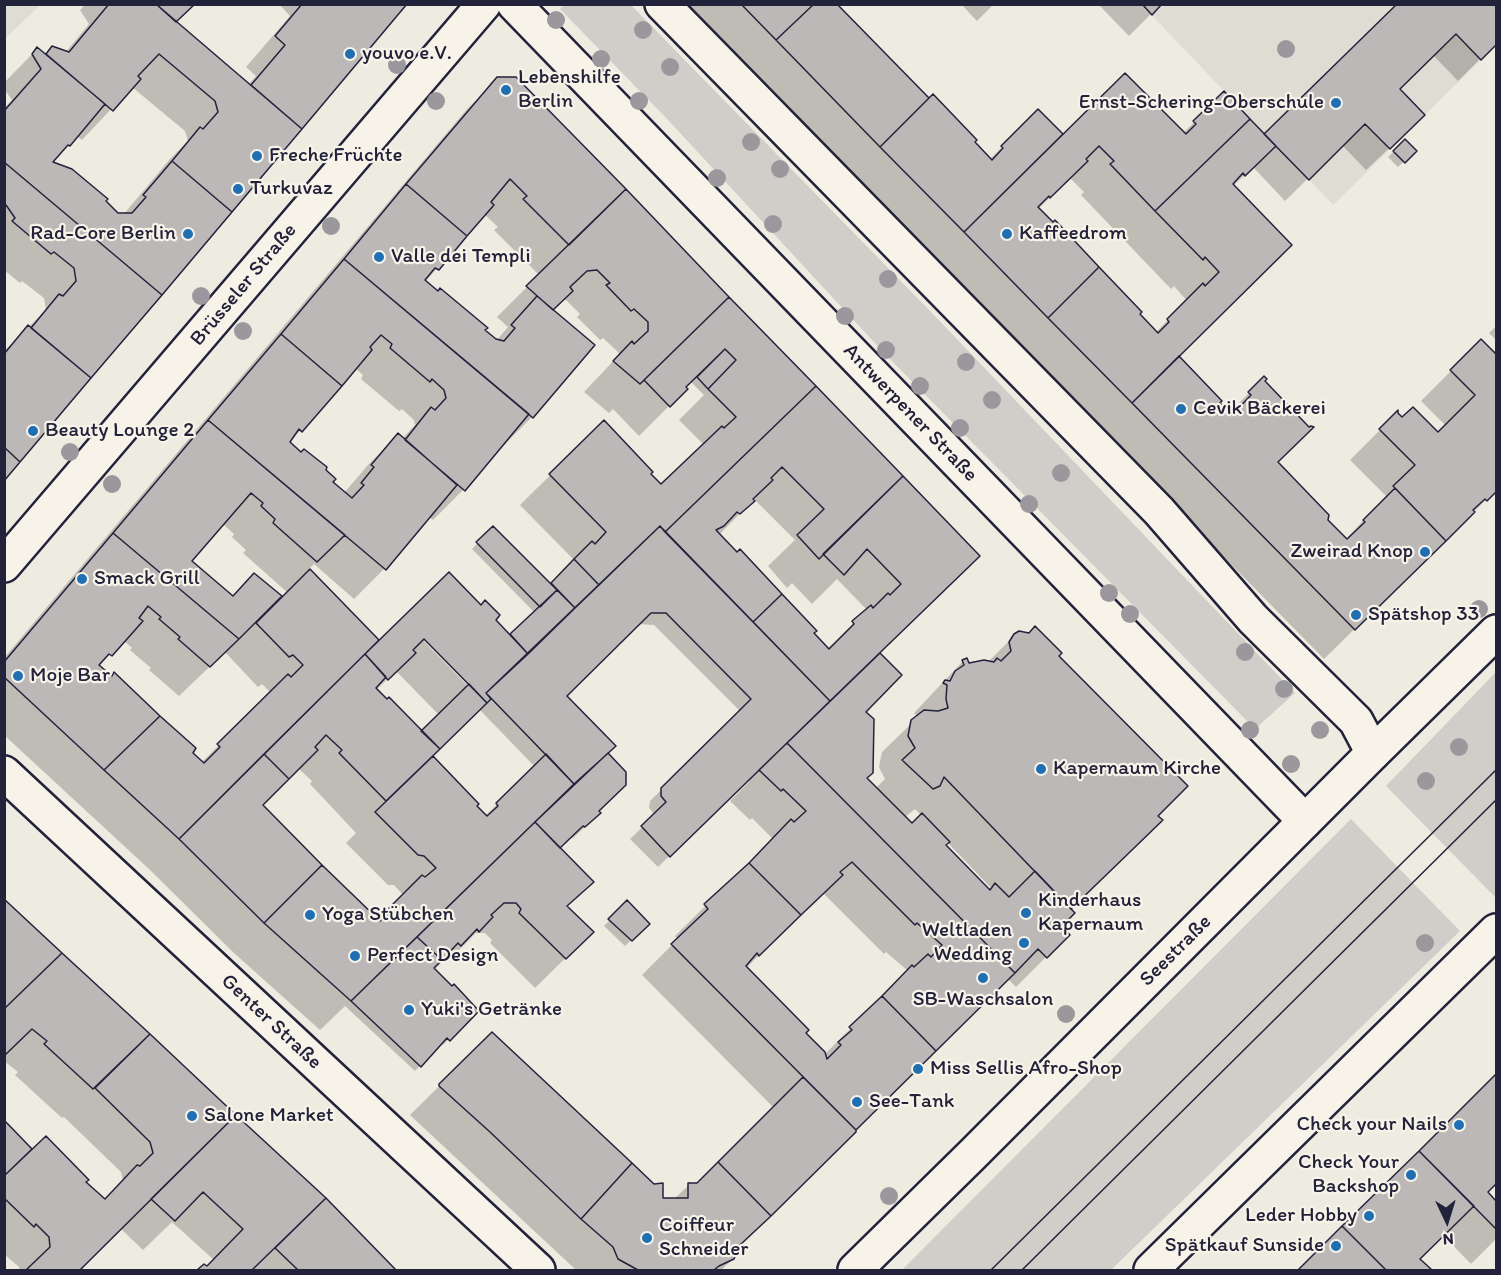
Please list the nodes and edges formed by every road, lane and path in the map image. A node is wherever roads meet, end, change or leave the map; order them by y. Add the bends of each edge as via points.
1 (484, 4) edge
2 (514, 4) edge
3 (662, 4) edge
4 (4, 565) edge
5 (1497, 632) edge
6 (1373, 753) junction
7 (4, 773) edge
8 (1305, 821) junction
9 (1497, 931) edge
10 (538, 1270) edge
11 (855, 1270) edge
12 (1151, 1270) edge

1 - 4 street, Brüsseler Straße
2 - 8 street, Antwerpener Straße
3 - 6 street via 1154,506 1253,619 1356,721
5 - 6 street, Seestraße
6 - 8 street, Seestraße
7 - 10 street, Genter Straße
8 - 11 street, Seestraße
9 - 12 street

